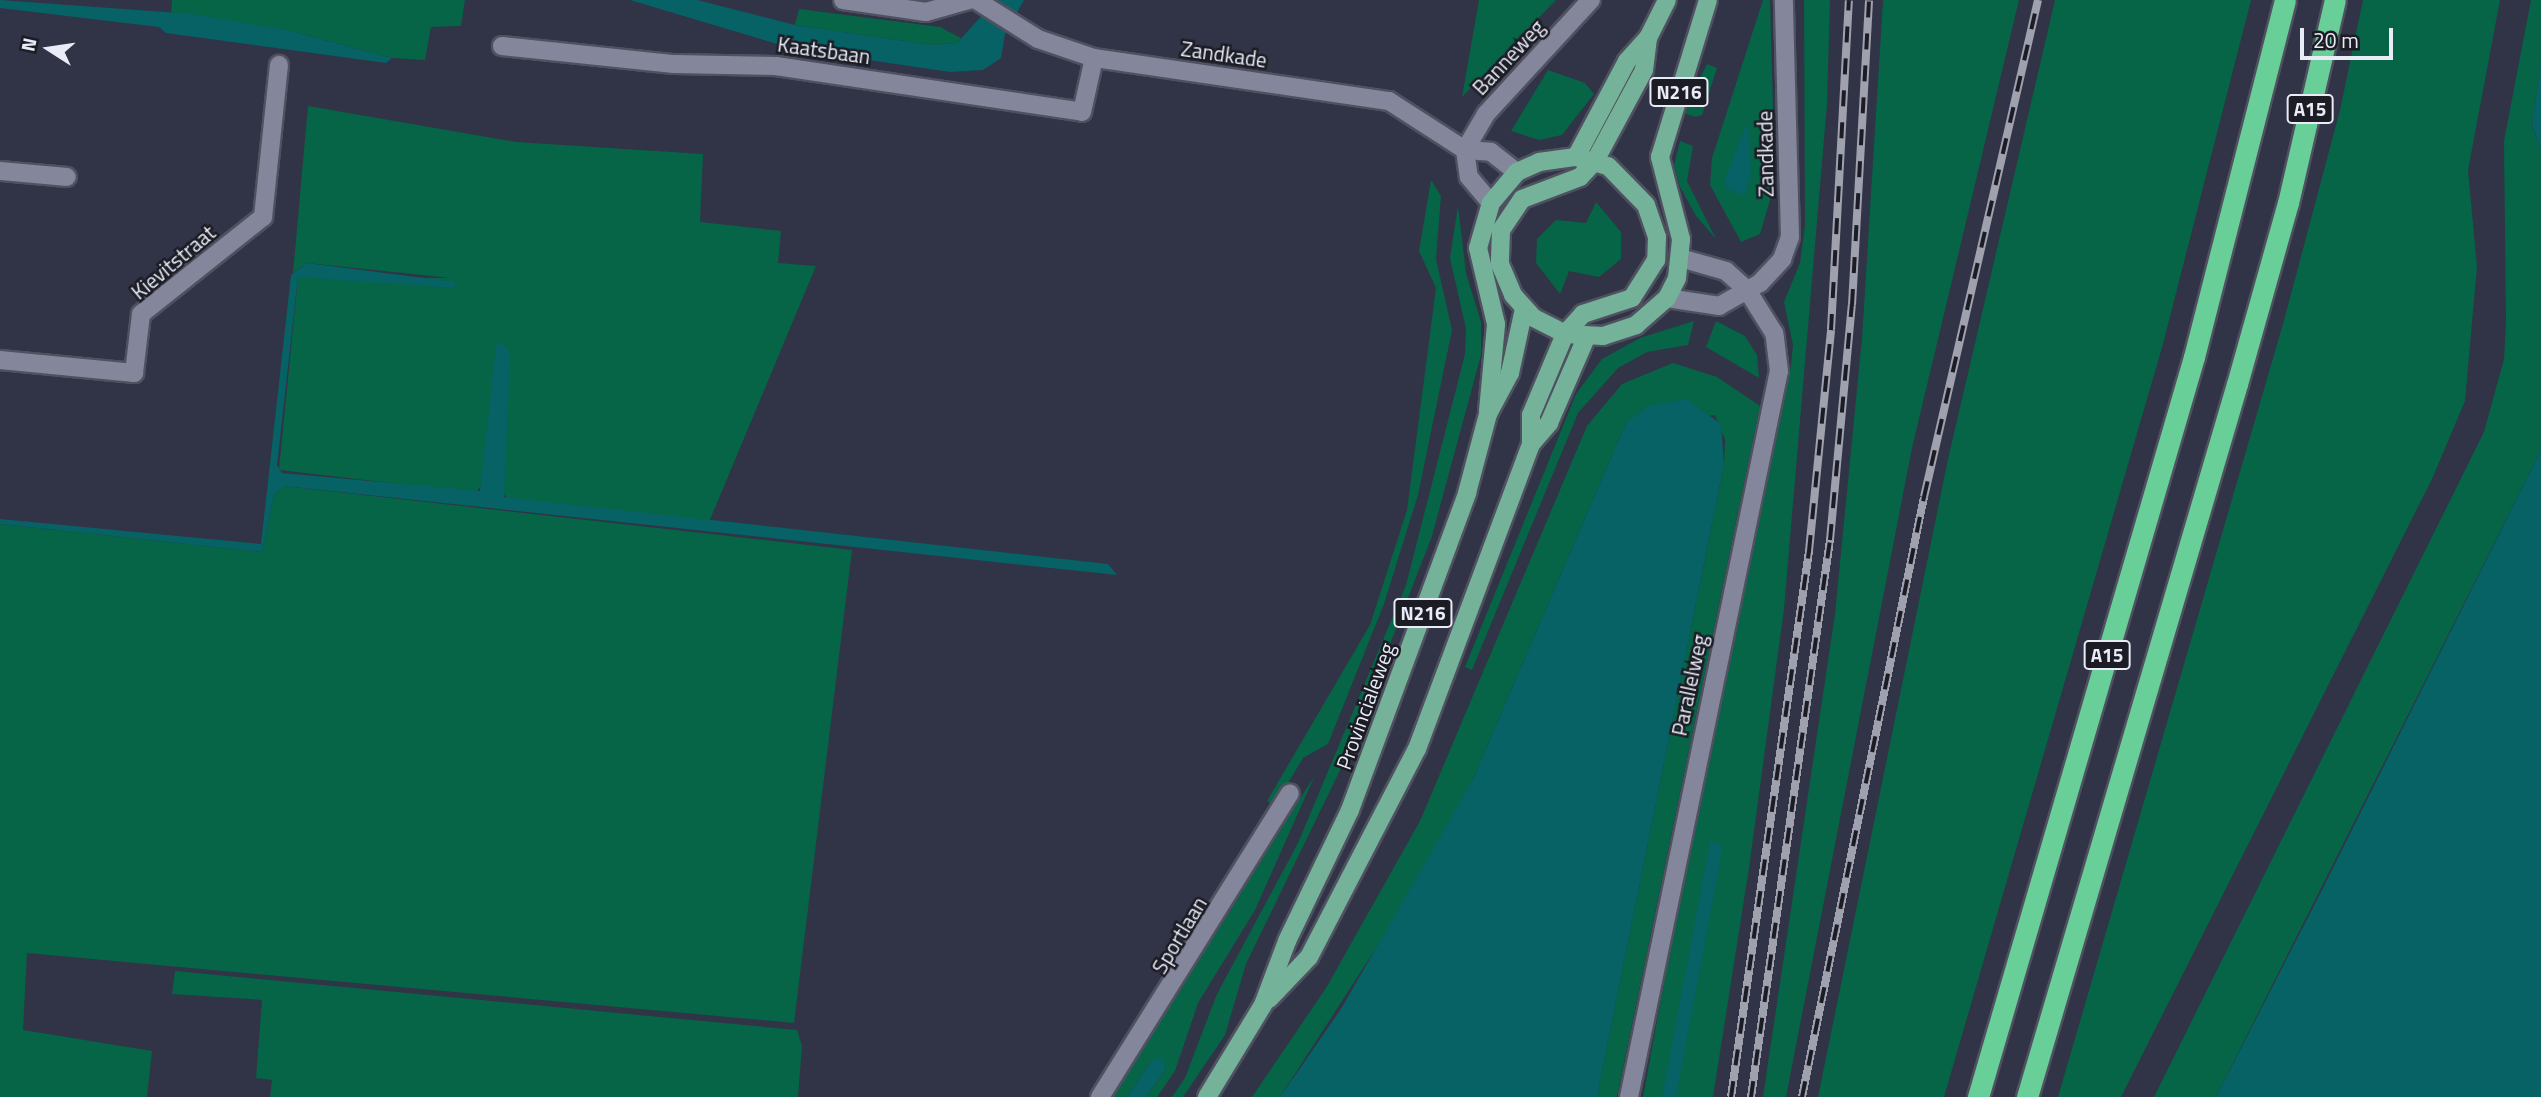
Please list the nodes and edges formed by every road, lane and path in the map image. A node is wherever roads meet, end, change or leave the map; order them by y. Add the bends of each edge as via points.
1 (843, 0) edge
2 (1591, 0) edge
3 (1667, 0) edge
4 (1708, 0) edge
5 (1784, 0) edge
6 (2285, 0) edge
7 (2335, 0) edge
8 (976, 2) edge
9 (1648, 38) junction
10 (502, 46) dead end
11 (1094, 58) junction
12 (279, 65) dead end
13 (1465, 150) junction
14 (1576, 157) junction
15 (1595, 161) junction
16 (0, 171) edge
17 (1517, 172) junction
18 (66, 177) dead end
19 (1491, 203) junction
20 (1505, 220) junction
21 (1658, 250) junction
22 (1680, 258) junction
23 (1747, 290) junction
24 (1667, 298) junction
25 (1524, 309) junction
26 (1565, 334) junction
27 (1586, 338) junction
28 (0, 360) edge
29 (1488, 414) junction
30 (1531, 444) junction
31 (1290, 793) dead end
32 (1263, 1005) junction
33 (1100, 1097) edge
34 (1207, 1097) edge
35 (1629, 1097) edge
36 (1978, 1097) edge
37 (2027, 1097) edge

1 - 8 street via 926,12
2 - 13 street, Banneweg via 1486,114
3 - 9 main road, N216
4 - 22 main road, N216 via 1660,157 1663,185 1677,220
5 - 23 street, Zandkade via 1790,237 1772,272
6 - 36 highway, A15 via 2194,357
7 - 37 highway, A15 via 2241,371
8 - 11 street, Zandkade via 1062,50
9 - 14 main road, N216 via 1627,61
9 - 15 main road, N216 via 1644,70
10 - 11 street, Kaatsbaan via 674,64 776,65 1082,113
11 - 13 street, Zandkade via 1371,96 1435,127
12 - 28 street, Kievitstraat via 263,217 141,314 134,373
13 - 17 street, Zandkade via 1492,152
13 - 19 street via 1469,177
14 - 15 main road
14 - 17 main road via 1539,162
15 - 20 main road, N216 via 1580,177 1522,199
15 - 21 main road via 1636,189 1654,224
16 - 18 street
17 - 19 main road, N216
19 - 20 main road
19 - 29 main road, Provincialeweg / N216 via 1478,248 1495,309
20 - 25 main road via 1500,264 1505,281
21 - 22 main road
21 - 26 main road, N216 via 1649,275 1632,298 1583,314
22 - 23 street via 1726,271
22 - 24 main road, N216
23 - 24 street, Zandkade via 1708,308
23 - 35 street, Parallelweg via 1774,333 1779,371
24 - 27 main road via 1636,325
25 - 26 main road
25 - 29 main road, Provincialeweg / N216 via 1510,373
26 - 27 main road
26 - 30 main road, Provincialeweg / N216 via 1531,415
27 - 30 main road, Provincialeweg / N216 via 1549,423
29 - 32 main road, Provincialeweg / N216 via 1467,493 1350,810 1287,942
30 - 32 main road, Provincialeweg / N216 via 1411,761 1309,957
31 - 33 street, Sportlaan
32 - 34 main road, Provincialeweg / N216

